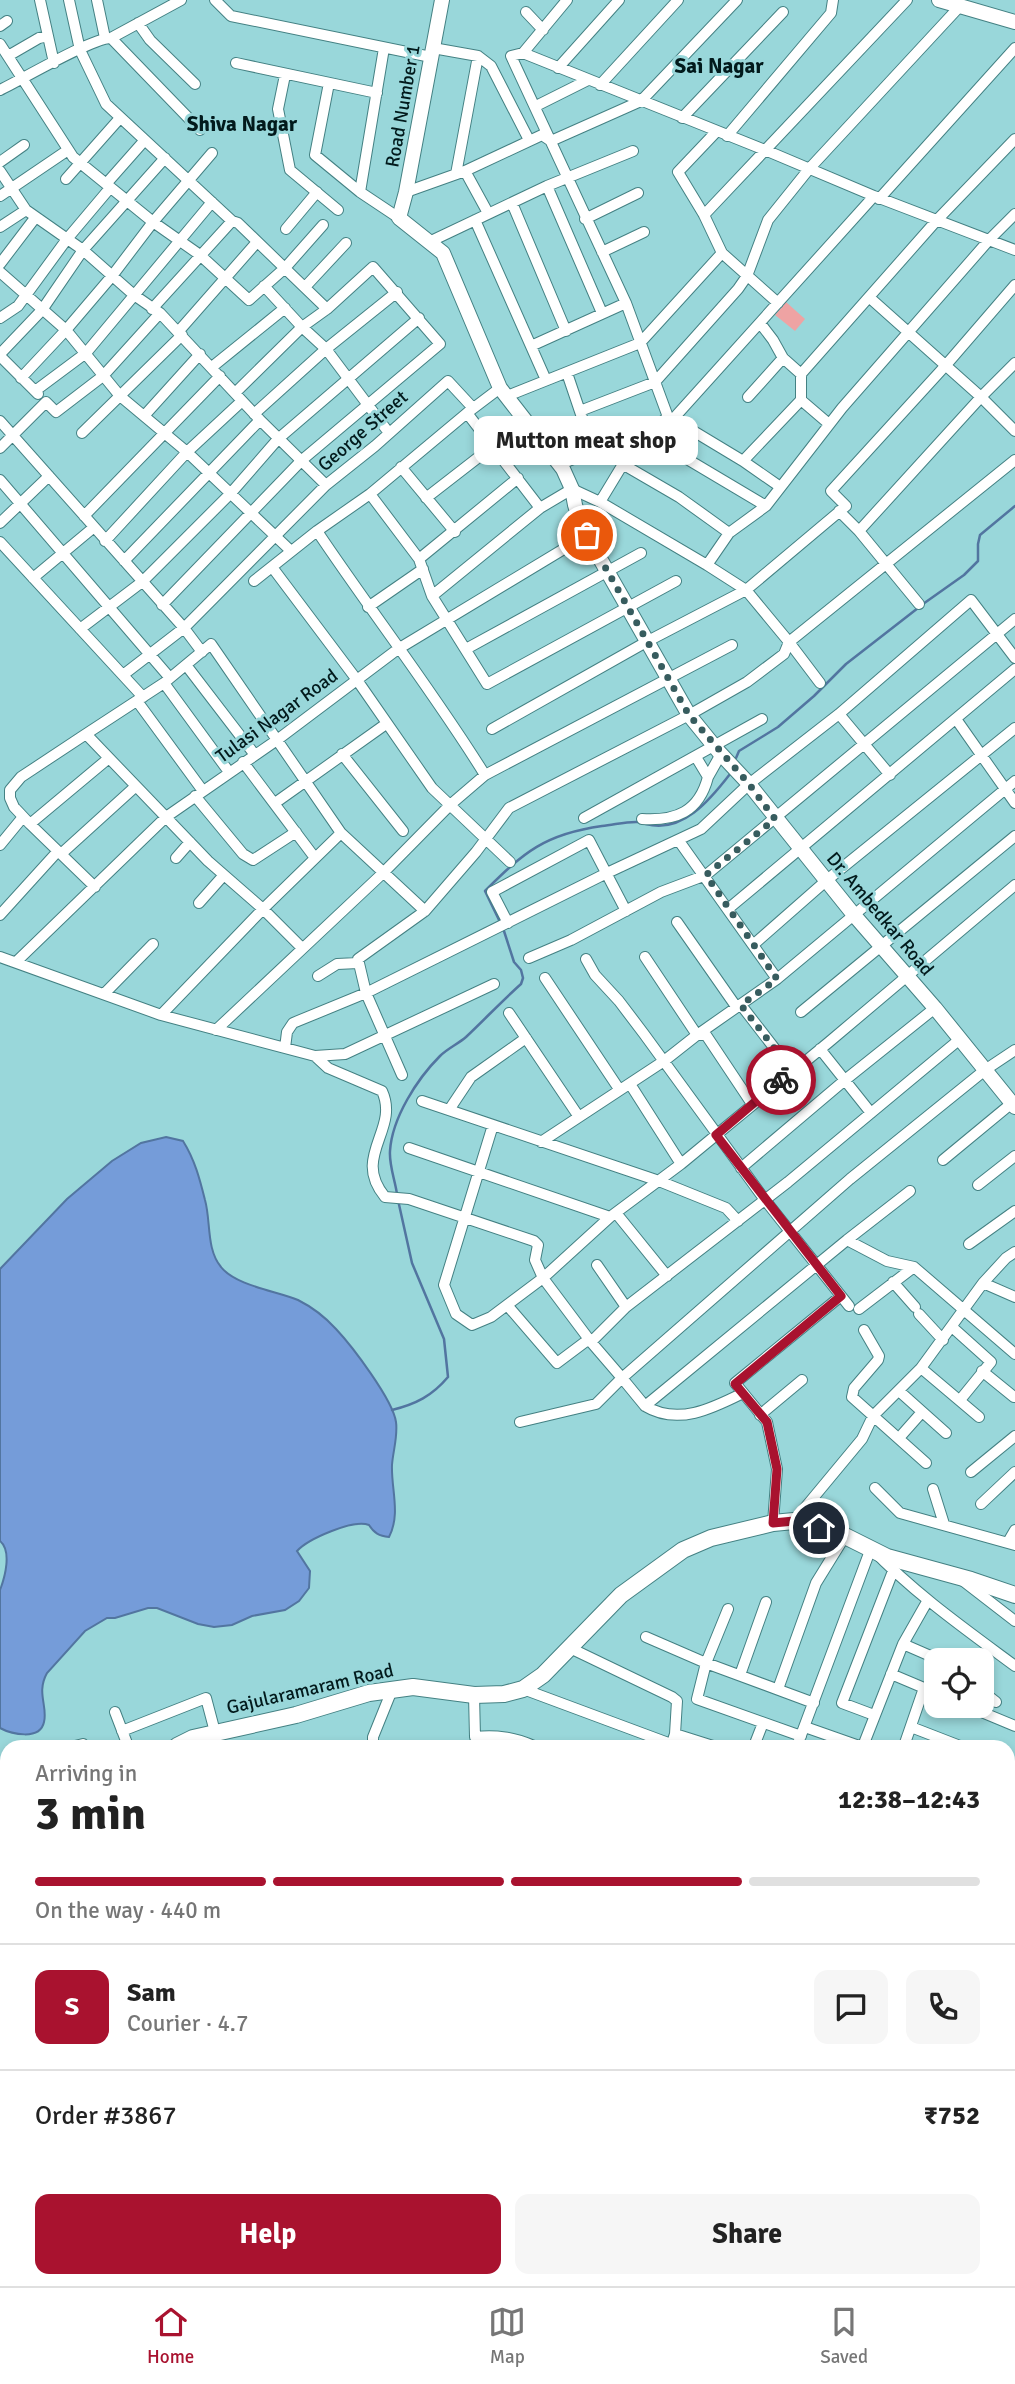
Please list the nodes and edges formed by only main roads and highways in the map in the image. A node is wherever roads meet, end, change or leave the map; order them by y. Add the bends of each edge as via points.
1 (964, 1578) junction
2 (1015, 1588) edge
3 (1015, 1595) edge
4 (189, 1740) edge

1 - 2 main road via 984,1578
1 - 3 main road, Gajularamaram Road
1 - 4 main road, Gajularamaram Road via 887,1556 845,1536 794,1521 773,1523 683,1550 621,1595 543,1675 523,1689 474,1695 413,1687 392,1690

